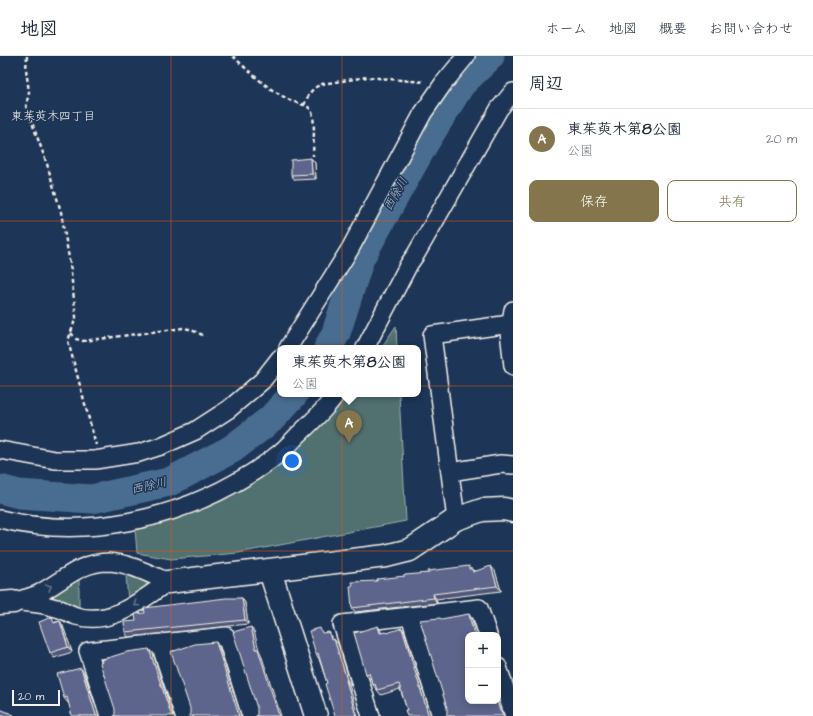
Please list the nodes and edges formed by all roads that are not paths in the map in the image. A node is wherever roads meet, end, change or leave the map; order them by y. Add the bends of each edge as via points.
1 (466, 56) edge
2 (513, 92) edge
3 (511, 317) edge
4 (290, 345) edge
5 (367, 345) edge
6 (277, 362) edge
7 (513, 366) edge
8 (333, 397) edge
9 (0, 450) edge
10 (513, 465) edge
11 (450, 472) junction
12 (513, 511) edge
13 (0, 519) edge
14 (456, 519) junction
15 (270, 571) junction
16 (168, 582) junction
17 (7, 603) edge
18 (410, 616) junction
19 (487, 632) edge
20 (160, 644) junction
21 (498, 668) edge
22 (513, 712) edge
23 (109, 716) edge
24 (184, 716) edge
25 (251, 716) edge
26 (316, 716) edge
27 (371, 716) edge
28 (441, 716) edge

1 - 4 street via 454,68 423,113 350,249
2 - 5 street via 499,109 409,264
3 - 7 street via 509,332
3 - 11 street via 432,335
6 - 9 street via 262,380 229,409 195,431 161,446 95,460 55,460
8 - 13 street via 277,456 236,482 185,507 123,523 97,526 33,525
10 - 11 street via 501,464
11 - 14 street
12 - 14 street via 482,510
14 - 15 street via 410,550 392,555
15 - 16 street
15 - 26 street
16 -> 17 street via 126,610 112,616 92,618 76,616 39,604
17 -> 16 street via 38,593 77,569 110,562 133,567
18 - 19 street via 479,608
18 - 27 street via 342,624
18 - 28 street
20 - 23 street via 88,651
20 - 24 street
20 - 25 street via 226,636
21 - 22 street

